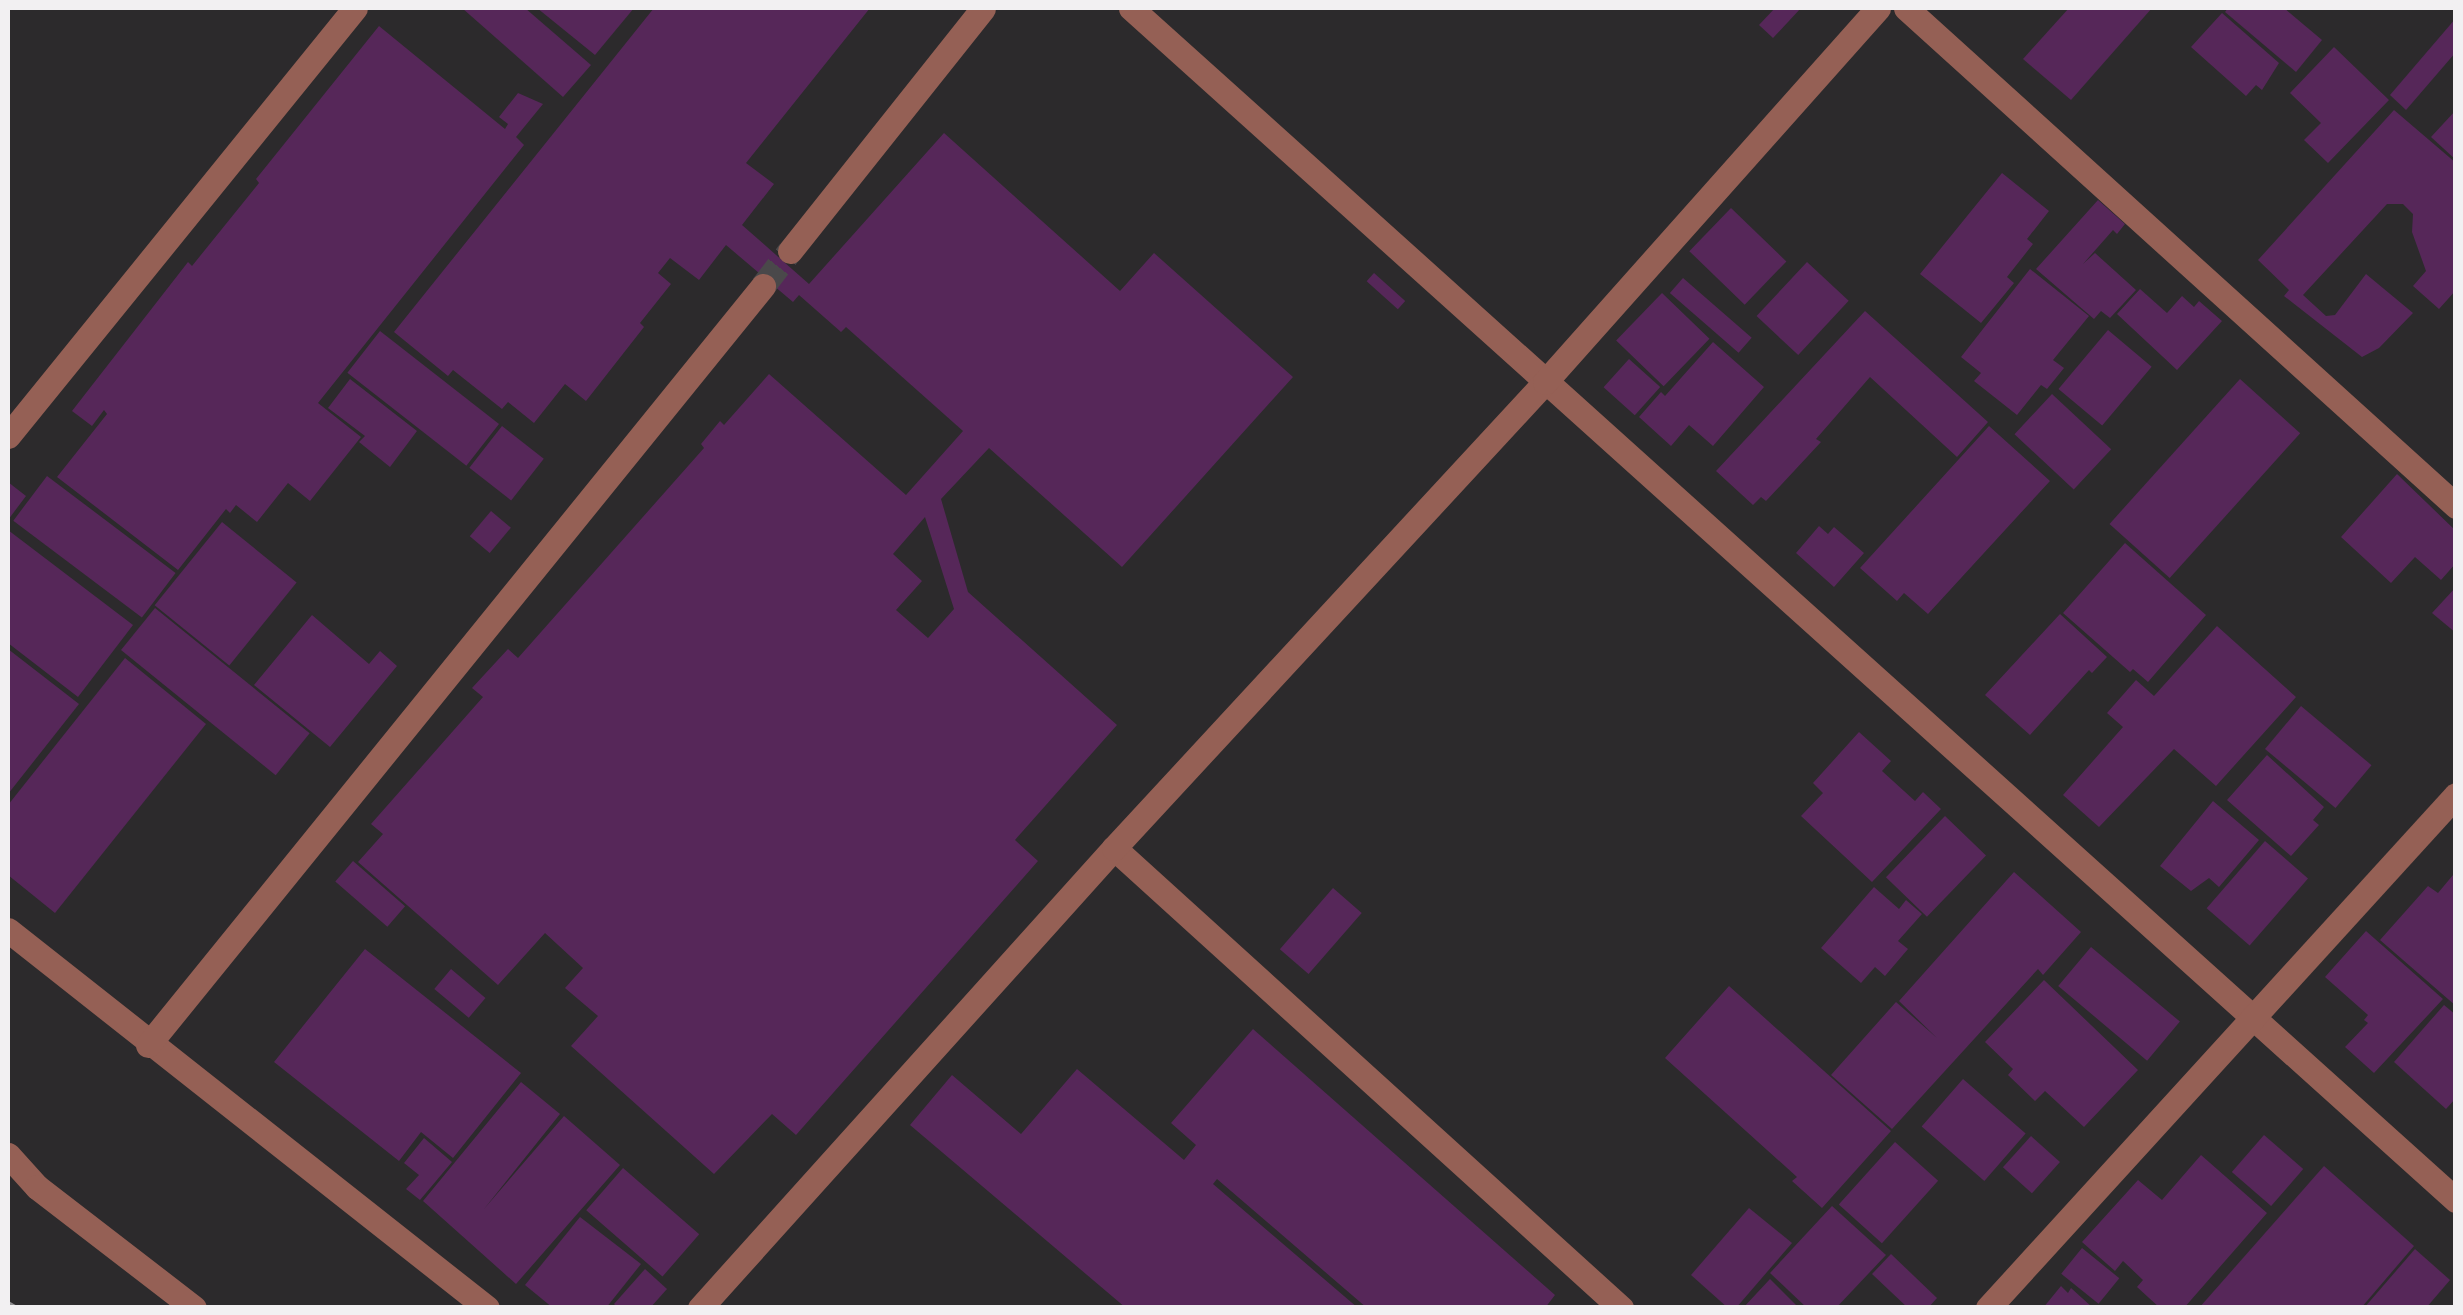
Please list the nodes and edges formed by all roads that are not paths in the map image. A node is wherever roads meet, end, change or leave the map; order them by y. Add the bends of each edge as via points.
1 (354, 8) edge
2 (983, 8) edge
3 (1131, 8) edge
4 (1878, 8) edge
5 (1906, 8) edge
6 (790, 251) tunnel mouth
7 (763, 286) tunnel mouth
8 (1545, 382) junction
9 (8, 436) edge
10 (2456, 506) edge
11 (2456, 795) edge
12 (1114, 848) junction
13 (8, 930) edge
14 (2254, 1019) junction
15 (148, 1045) junction
16 (8, 1155) edge
17 (2456, 1200) edge
18 (194, 1308) edge
19 (487, 1308) edge
20 (700, 1308) edge
21 (1621, 1308) edge
22 (1988, 1308) edge

1 - 9 street
2 - 6 street
3 - 8 street
4 - 8 street
5 - 10 street
7 - 15 street
8 - 12 street
8 - 14 street
11 - 14 street
12 - 20 street
12 - 21 street
13 - 15 street
14 - 17 street
14 - 22 street
15 - 19 street
16 - 18 street via 37,1187

